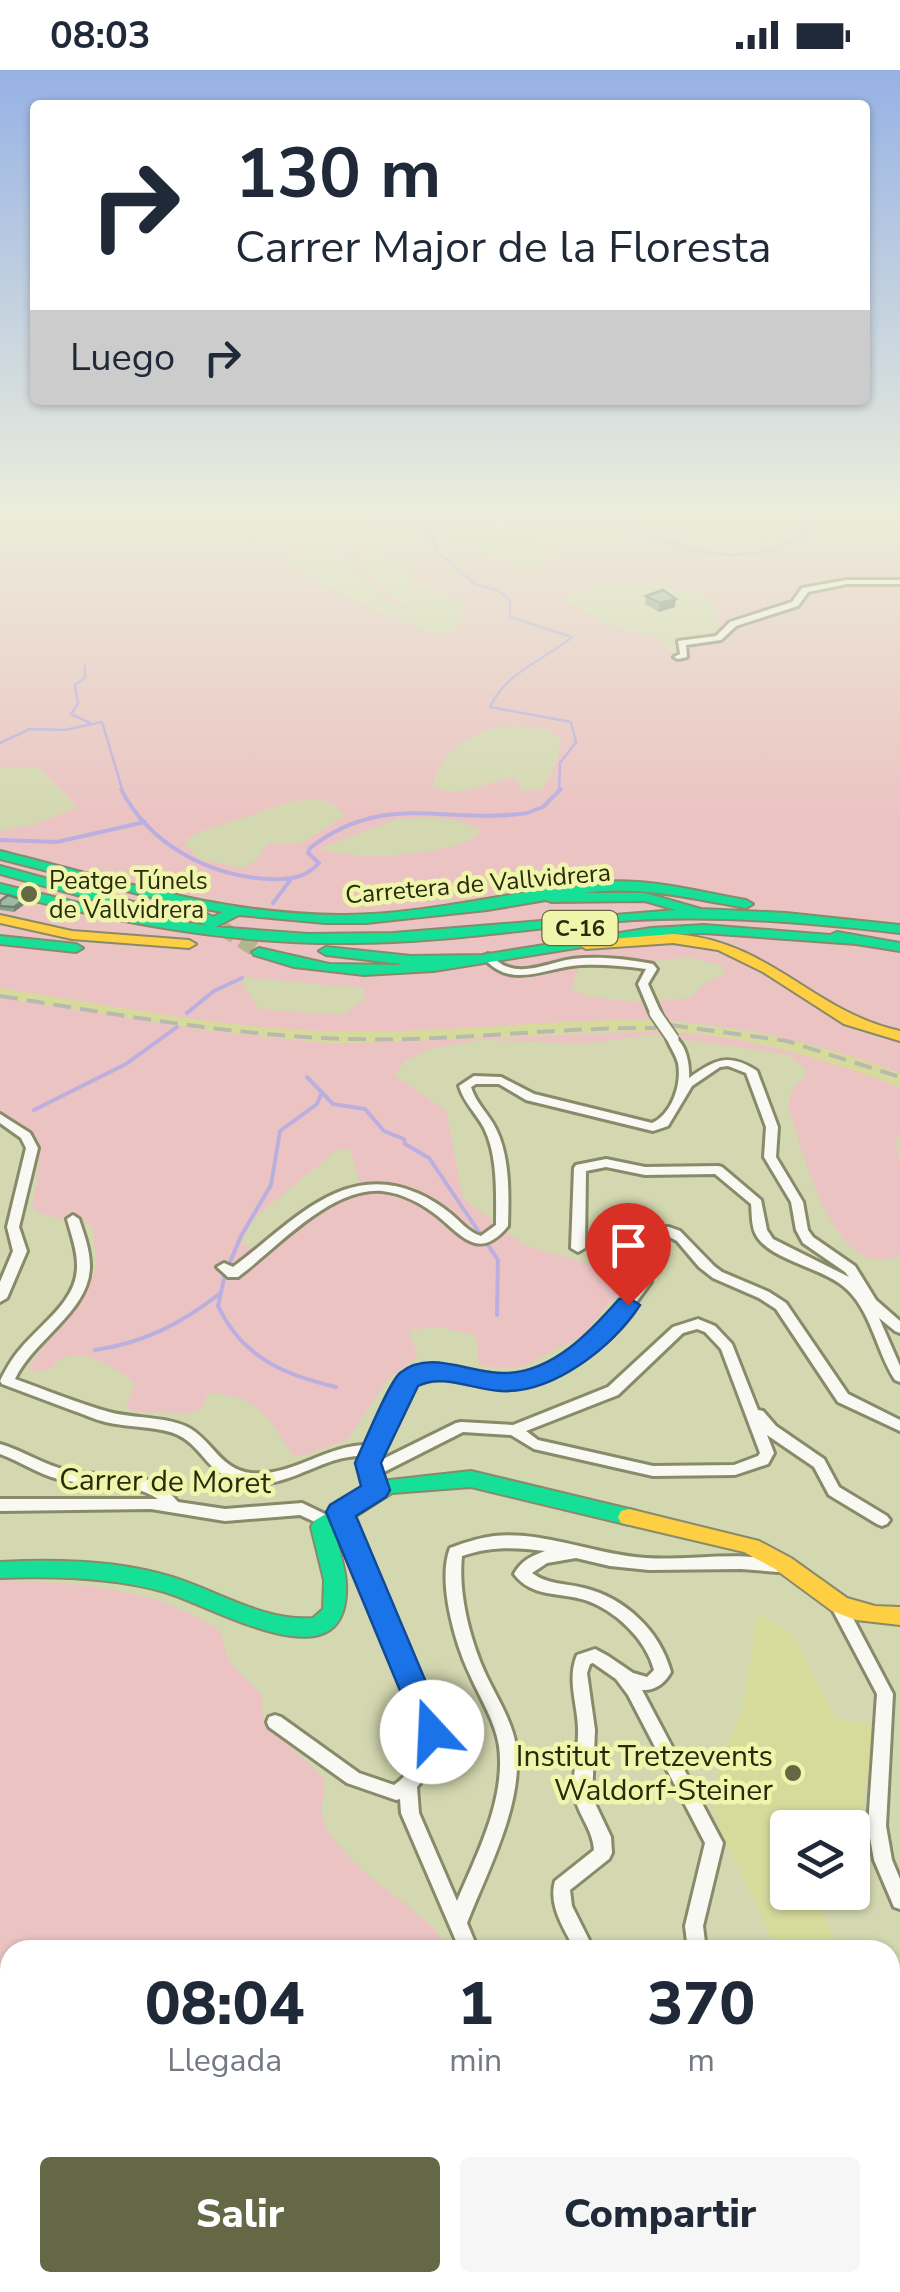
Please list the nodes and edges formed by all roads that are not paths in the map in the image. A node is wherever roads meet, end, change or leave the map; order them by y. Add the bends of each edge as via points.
1 (768, 614) edge
2 (678, 657) dead end
3 (0, 855) edge
4 (0, 870) edge
5 (124, 887) junction
6 (0, 888) edge
7 (660, 900) junction
8 (472, 907) junction
9 (694, 910) dead end
10 (269, 915) junction
11 (0, 919) edge
12 (900, 929) edge
13 (874, 934) junction
14 (0, 940) edge
15 (285, 943) junction
16 (172, 944) junction
17 (256, 944) junction
18 (900, 947) edge
19 (526, 952) junction
20 (482, 958) junction
21 (900, 1036) edge
22 (682, 1090) junction
23 (0, 1118) edge
24 (73, 1219) dead end
25 (578, 1248) dead end
26 (224, 1267) dead end
27 (866, 1297) junction
28 (0, 1298) edge
29 (900, 1328) edge
30 (900, 1377) edge
31 (753, 1410) junction
32 (900, 1426) edge
33 (514, 1430) junction
34 (0, 1449) edge
35 (374, 1451) junction
36 (373, 1482) junction
37 (0, 1505) edge
38 (172, 1505) junction
39 (333, 1516) junction
40 (882, 1520) dead end
41 (588, 1554) junction
42 (785, 1567) junction
43 (0, 1570) edge
44 (838, 1606) junction
45 (900, 1616) edge
46 (624, 1679) junction
47 (891, 1685) edge
48 (275, 1722) dead end
49 (408, 1786) junction
50 (900, 1901) edge
51 (457, 1924) junction
52 (464, 1940) edge
53 (580, 1940) edge
54 (696, 1940) edge

1 - 2 street via 730,626 715,640 681,642 684,655
3 - 5 main road
4 - 17 main road, C-16
5 - 10 main road, Carretera de Vallvidrera
5 - 10 main road via 213,923 228,913
6 - 17 main road, C-16
7 - 8 main road, Carretera de Vallvidrera via 574,896
7 - 9 main road, Carretera de Vallvidrera
7 - 15 main road via 613,900
8 - 10 main road, Carretera de Vallvidrera via 382,918
8 - 13 main road via 622,886
11 - 16 main road, C-16 via 72,936
12 - 13 main road, C-16
13 - 15 main road, C-16 via 750,914 673,914
13 - 18 main road, C-16
13 - 19 main road via 704,929
14 - 16 main road, C-16 via 65,948
15 - 16 main road, C-16
15 - 17 main road, C-16
15 - 20 main road via 403,961
17 - 20 main road via 296,965 344,971
19 - 20 main road
19 - 21 main road via 723,939 846,1024
20 - 22 street, bridge via 519,972 580,962 649,966 642,984 684,1065
22 - 26 street via 664,1123 653,1127 530,1097 501,1081 474,1080 467,1096 493,1136 498,1167 502,1226 493,1237 464,1235 402,1190 372,1186 299,1221 233,1274
22 - 27 street via 716,1064 751,1071 772,1127 770,1158 797,1202 802,1230 850,1269
23 - 28 street via 32,1148 13,1227 20,1251
24 - 35 street via 86,1269 76,1294 12,1366 7,1381 110,1418 189,1433 225,1470 257,1477 284,1476 360,1448
25 - 27 street via 580,1168 606,1162 644,1170 708,1168 730,1176 758,1204 770,1244 836,1272
27 - 29 street
27 - 30 street
31 - 33 street via 767,1453 735,1470 654,1471 534,1444
31 - 33 street via 727,1347 710,1329 691,1324 613,1391
31 - 40 street via 819,1463 834,1491
32 - 35 street via 842,1398 780,1306 714,1272 669,1230 648,1240 644,1282 590,1349 515,1382 418,1374 408,1380
33 - 36 street via 461,1428
34 - 38 street via 59,1474 146,1485
35 - 36 street via 368,1463
36 - 39 main road
36 - 42 main road via 494,1482 721,1539
37 - 38 street, Carrer de Moret
38 - 39 street, Carrer de Moret via 224,1515 302,1509
39 - 43 main road via 322,1527 334,1557 334,1610 315,1629 299,1632 164,1582 42,1566
39 - 49 street via 432,1732 424,1763
41 - 42 street via 630,1563
41 - 46 street via 547,1556 522,1574 532,1584 603,1600 641,1632 661,1657 663,1672 650,1684
41 - 51 street via 543,1544 455,1552 454,1582 473,1665 509,1754 505,1798
42 - 44 main road
44 - 45 main road via 865,1617
44 - 47 street
46 - 53 street via 595,1656 583,1660 579,1672 587,1730 583,1797 603,1853 561,1888
46 - 54 street via 714,1843
47 - 50 street via 885,1694 877,1826
48 - 49 street via 353,1778 396,1793
49 - 51 street via 410,1813
51 - 52 street

